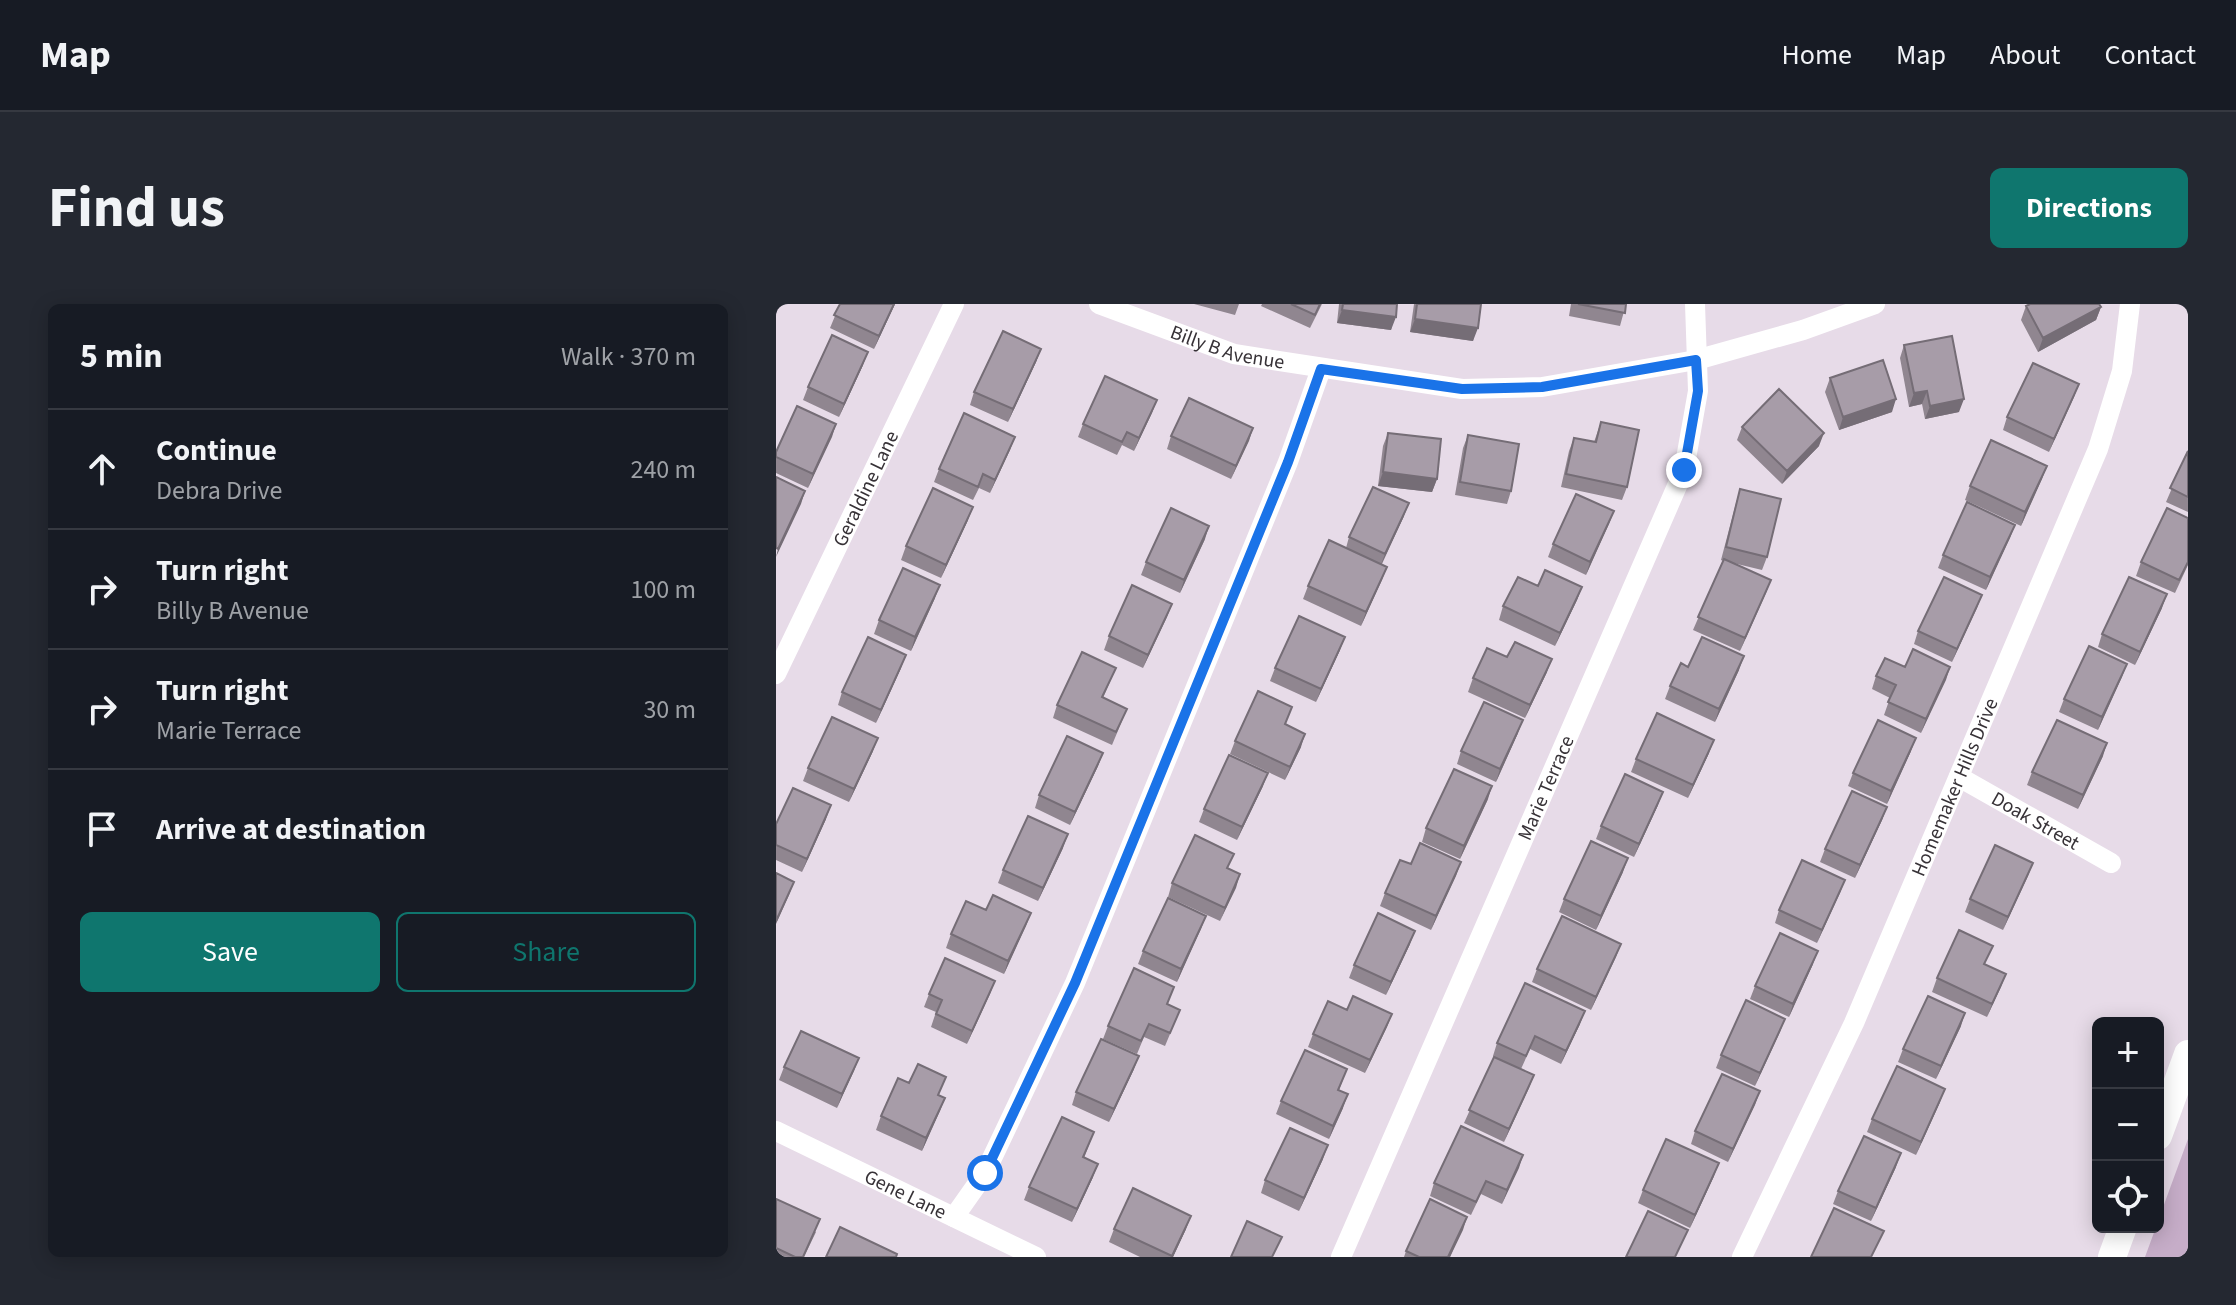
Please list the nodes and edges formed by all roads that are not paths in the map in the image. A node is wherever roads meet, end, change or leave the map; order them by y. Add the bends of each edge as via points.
1 (954, 304) edge
2 (1099, 304) edge
3 (1695, 304) edge
4 (1875, 304) edge
5 (2130, 304) edge
6 (1696, 360) junction
7 (1321, 369) junction
8 (776, 674) edge
9 (1959, 777) junction
10 (2111, 863) dead end
11 (2188, 1054) edge
12 (2164, 1120) edge
13 (776, 1131) edge
14 (954, 1217) junction
15 (2121, 1233) edge
16 (1036, 1257) edge
17 (1341, 1257) edge
18 (1742, 1257) edge
19 (2112, 1257) edge

1 - 8 street, Geraldine Lane
2 - 7 street, Billy B Avenue via 1234,354
3 - 6 street, Marie Terrace
4 - 6 street, Billy B Avenue
5 - 9 street, Homemaker Hills Drive via 2122,371 2098,449
6 - 7 street, Billy B Avenue via 1529,388 1462,389
6 - 17 street, Marie Terrace via 1698,391 1684,470
7 - 14 street via 1075,983 985,1173
9 - 10 street, Doak Street
9 - 18 street, Homemaker Hills Drive via 1854,1023
11 - 12 main road
13 - 14 street, Gene Lane
14 - 16 street, Gene Lane
15 - 19 main road

